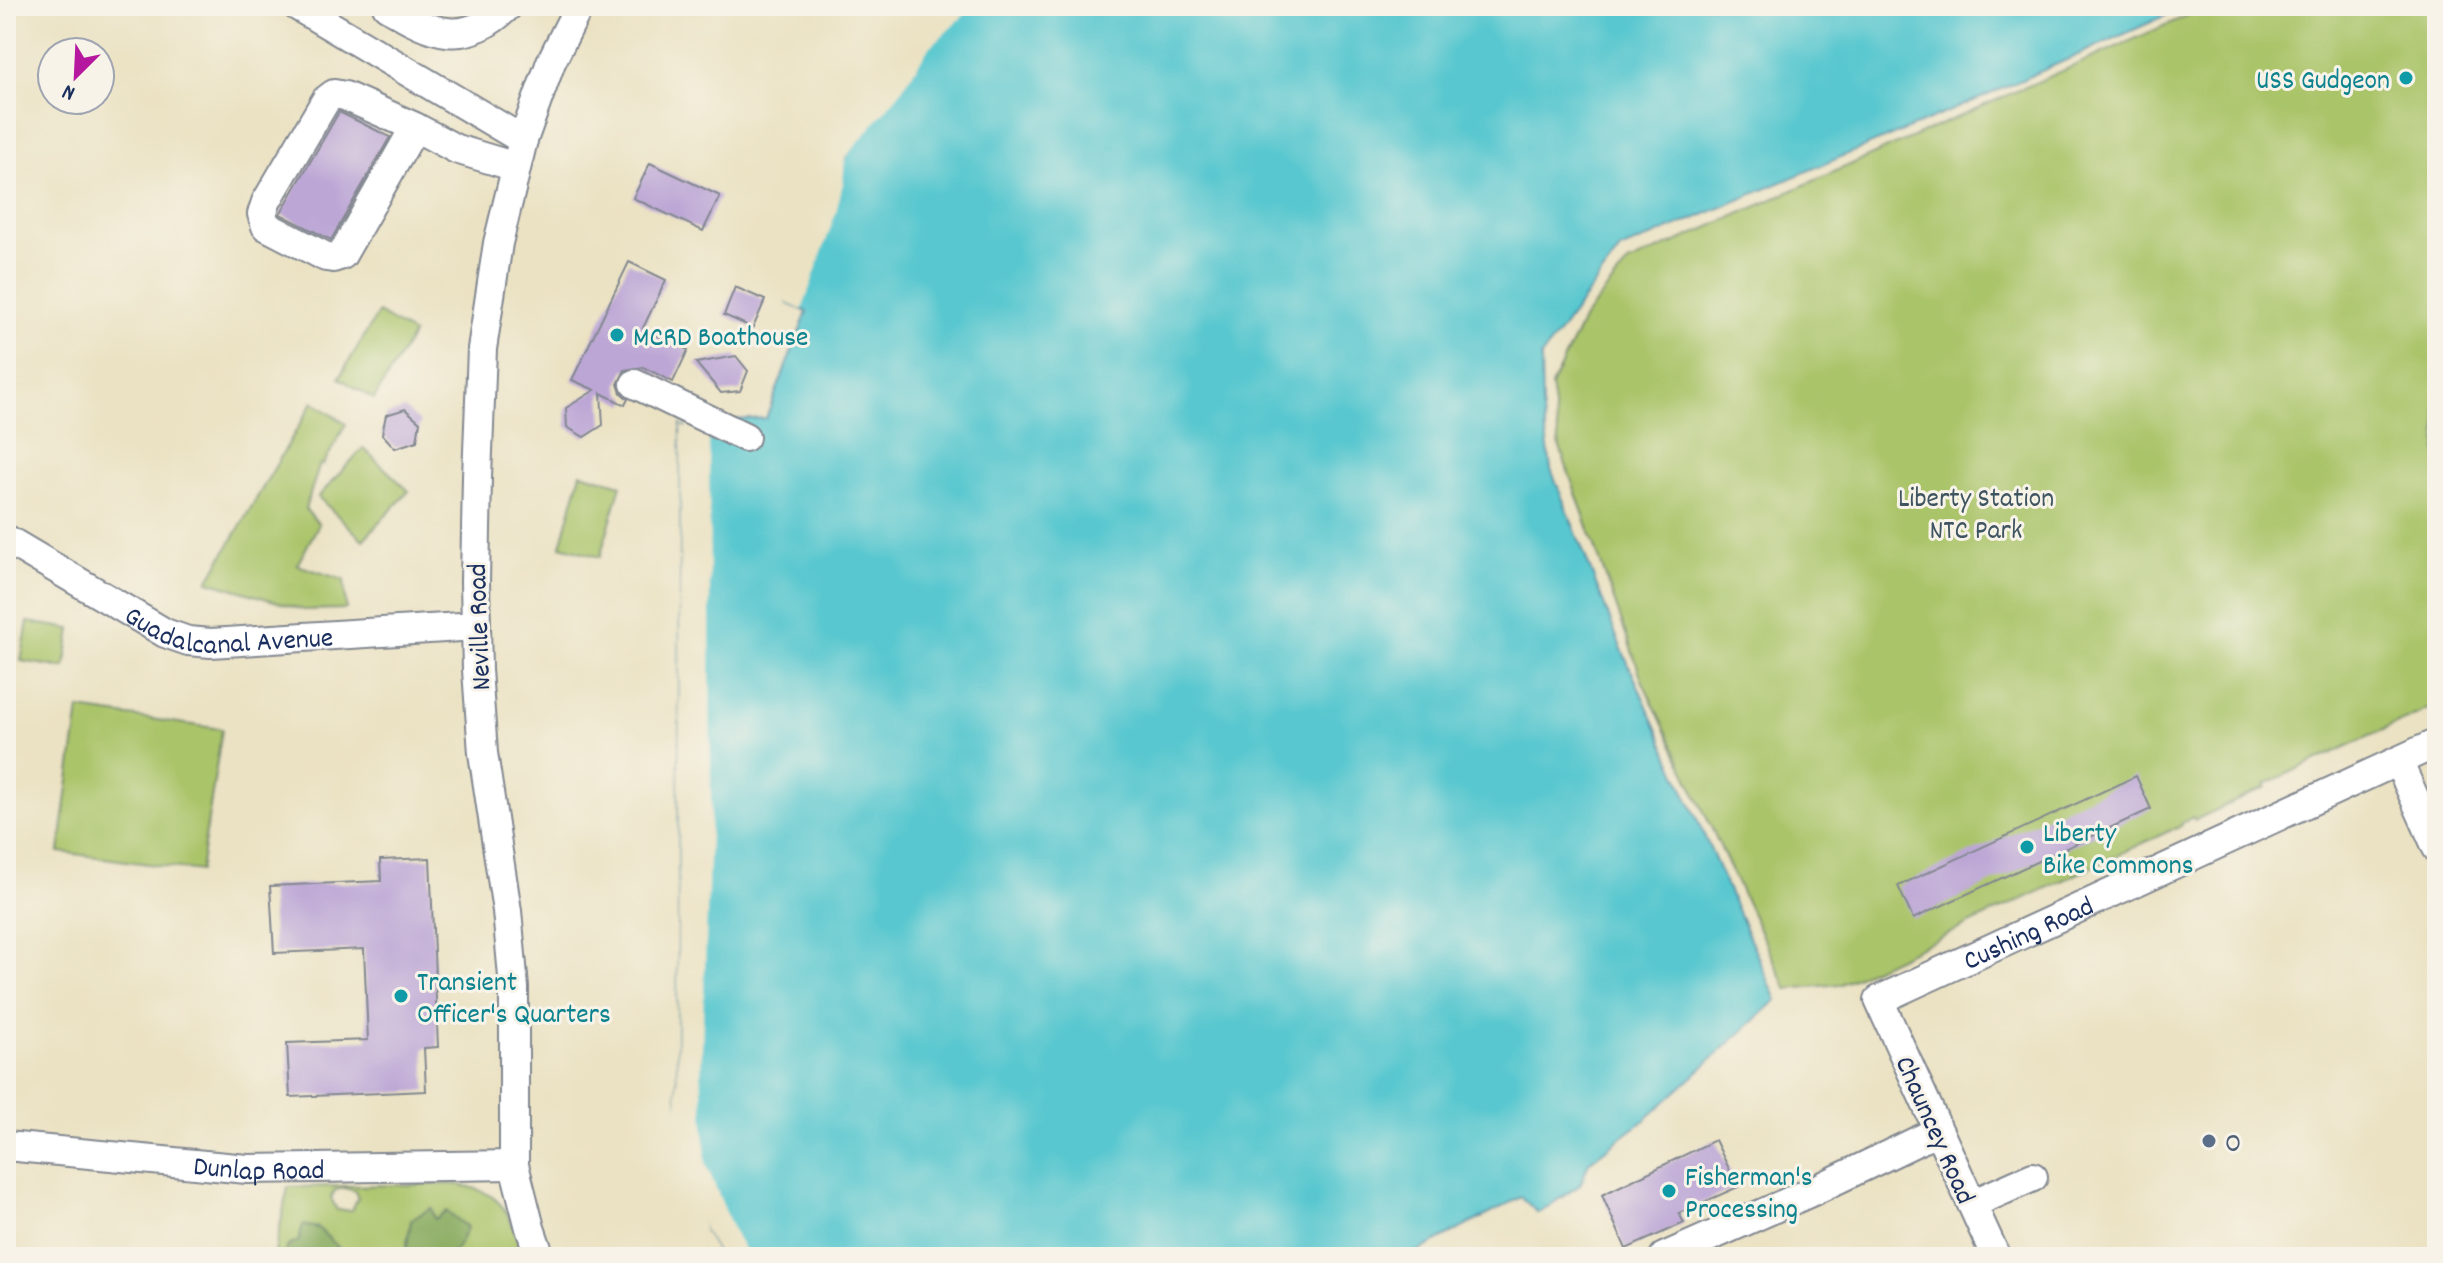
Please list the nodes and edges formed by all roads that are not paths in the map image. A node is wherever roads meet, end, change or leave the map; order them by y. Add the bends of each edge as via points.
1 (297, 6) edge
2 (387, 6) edge
3 (508, 6) edge
4 (579, 6) edge
5 (415, 127) junction
6 (523, 140) junction
7 (516, 167) junction
8 (635, 384) dead end
9 (745, 437) dead end
10 (6, 539) edge
11 (476, 626) junction
12 (2437, 743) edge
13 (2398, 761) junction
14 (2437, 848) edge
15 (1879, 1000) joint
16 (1938, 1131) junction
17 (6, 1146) edge
18 (514, 1165) junction
19 (2033, 1177) dead end
20 (1972, 1204) junction
21 (540, 1257) edge
22 (1664, 1257) edge
23 (1996, 1257) edge

1 - 6 street
2 - 3 street via 422,27 456,34 487,23
4 - 6 street, Neville Road via 551,62
5 - 5 street via 342,255 326,257 266,226 266,202 334,94
5 - 7 street via 456,149
6 - 7 street, Neville Road
7 - 11 street, Neville Road via 482,349
8 - 9 street
10 - 11 street, Guadalcanal Avenue via 154,627 188,641
11 - 18 street, Neville Road via 483,753 514,988
12 - 13 street, Cushing Road
13 - 14 street
13 - 15 street, Cushing Road
15 - 16 street, Chauncey Road
16 - 20 street, Chauncey Road
16 - 22 street
17 - 18 street, Dunlap Road via 247,1169
18 - 21 street, Neville Road
19 - 20 street
20 - 23 street, Chauncey Road

